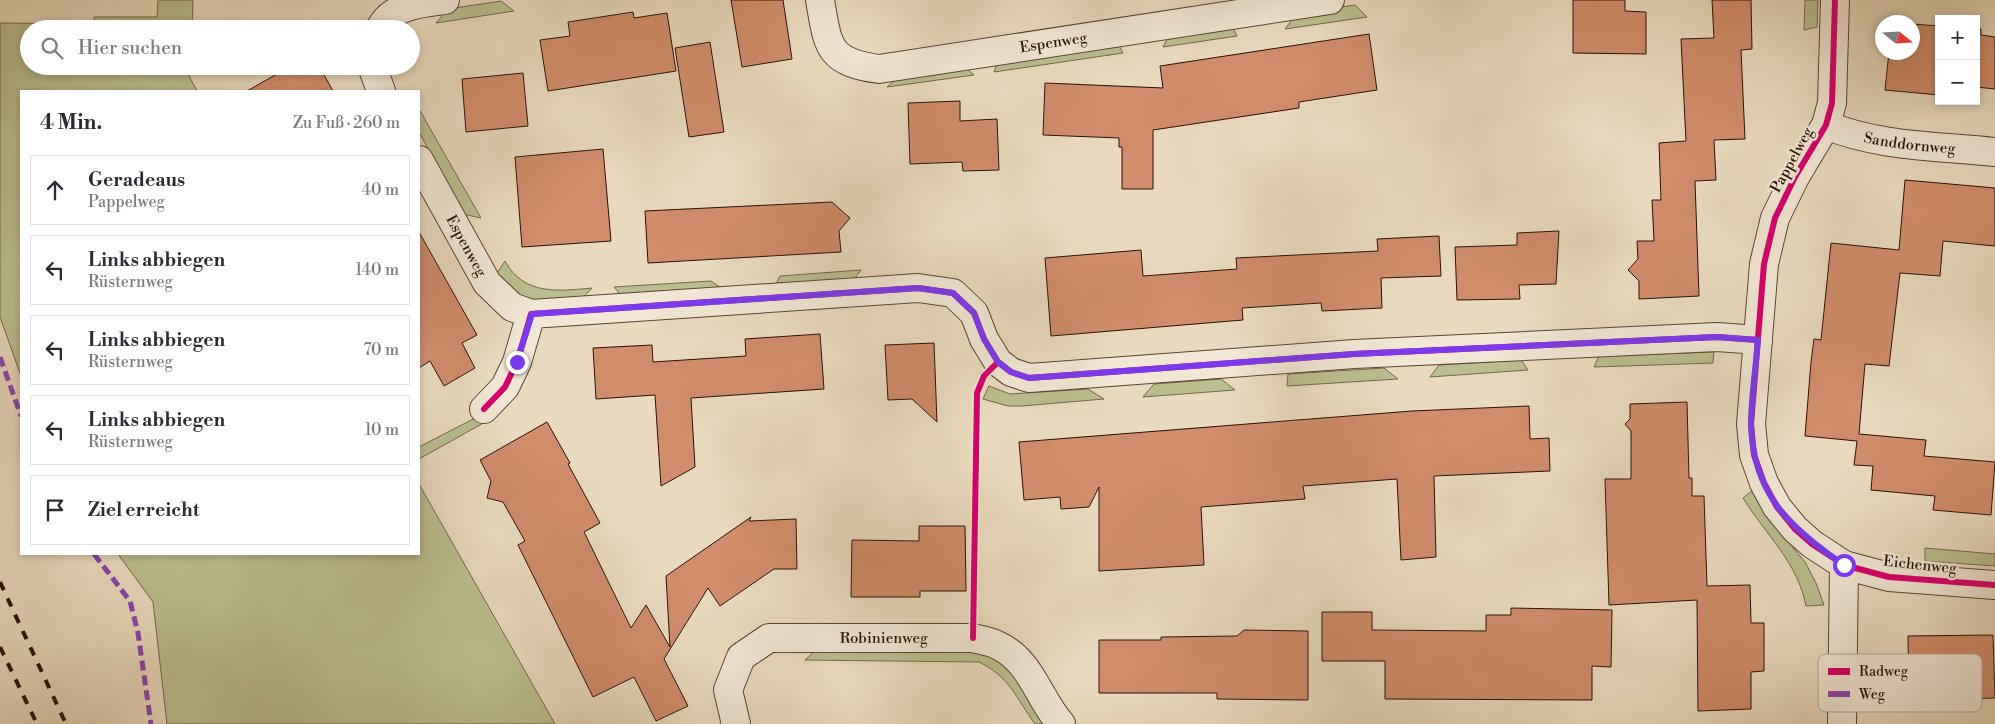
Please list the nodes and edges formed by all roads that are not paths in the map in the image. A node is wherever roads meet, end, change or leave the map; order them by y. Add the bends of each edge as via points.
1 (445, 0) edge
2 (820, 0) edge
3 (1330, 0) edge
4 (1835, 0) edge
5 (388, 20) edge
6 (375, 75) edge
7 (380, 90) edge
8 (1826, 125) junction
9 (1995, 152) edge
10 (420, 162) edge
11 (532, 314) junction
12 (1758, 340) junction
13 (484, 409) dead end
14 (1844, 565) junction
15 (1995, 584) edge
16 (1843, 654) edge
17 (736, 724) edge
18 (1061, 724) edge

1 - 5 street via 413,5 394,13
2 - 3 street, Espenweg via 826,33 835,52 845,61 880,69
4 - 8 street, Pappelweg via 1832,103
6 - 7 street
8 - 9 street, Sanddornweg via 1882,141
8 - 12 street, Pappelweg via 1795,176 1775,218 1764,264
10 - 11 street, Espenweg via 487,283 512,307
11 - 12 street via 918,288 953,293 974,313 998,362 1011,372 1029,378 1354,354 1707,337
11 - 13 street via 517,362 505,387
12 - 14 street, Pappelweg via 1751,424 1754,455 1764,483 1777,507 1795,528 1812,544
14 - 15 street, Eichenweg via 1889,577
14 - 16 street
17 - 18 street, Robinienweg via 728,690 741,657 769,638 973,638 995,644 1026,666

